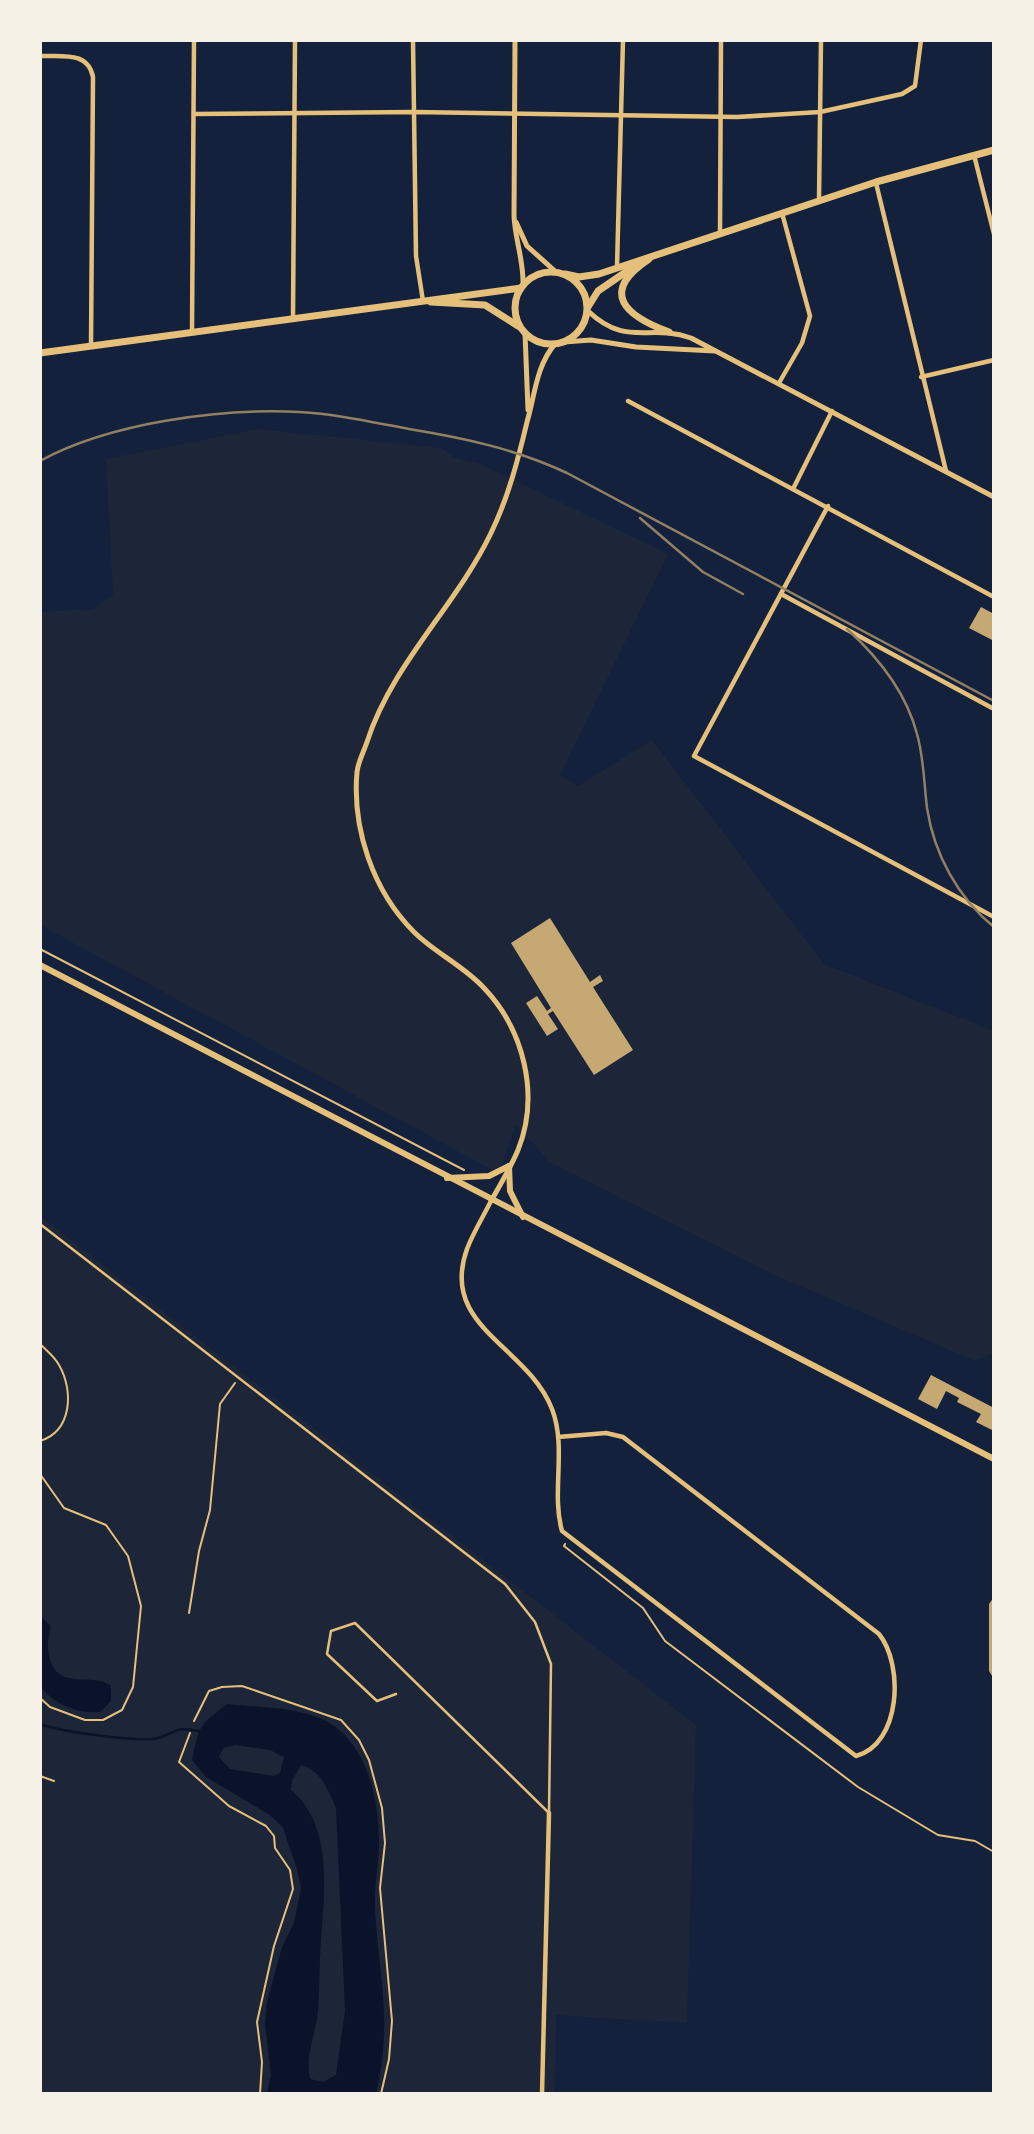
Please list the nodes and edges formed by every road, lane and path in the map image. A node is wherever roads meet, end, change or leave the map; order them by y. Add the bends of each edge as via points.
1 (194, 40) edge
2 (295, 40) edge
3 (413, 40) edge
4 (515, 40) edge
5 (623, 40) edge
6 (721, 40) edge
7 (821, 40) edge
8 (921, 40) edge
9 (40, 56) edge
10 (413, 112) junction
11 (820, 112) junction
12 (294, 113) junction
13 (514, 113) junction
14 (194, 114) junction
15 (622, 115) junction
16 (719, 117) junction
17 (994, 150) edge
18 (974, 155) junction
19 (876, 182) junction
20 (819, 201) junction
21 (782, 213) junction
22 (514, 216) junction
23 (720, 233) junction
24 (994, 234) edge
25 (665, 251) junction
26 (649, 259) junction
27 (617, 267) junction
28 (561, 273) junction
29 (522, 287) junction
30 (424, 302) junction
31 (588, 310) junction
32 (293, 318) junction
33 (523, 330) junction
34 (192, 332) junction
35 (669, 332) junction
36 (560, 343) junction
37 (91, 346) junction
38 (721, 352) junction
39 (40, 353) edge
40 (994, 360) edge
41 (921, 377) junction
42 (779, 383) junction
43 (628, 401) dead end
44 (832, 411) junction
45 (528, 421) junction
46 (946, 471) junction
47 (794, 487) junction
48 (994, 497) edge
49 (828, 506) junction
50 (781, 594) junction
51 (994, 597) edge
52 (994, 709) edge
53 (994, 917) edge
54 (40, 949) edge
55 (40, 965) edge
56 (509, 1166) junction
57 (472, 1173) dead end
58 (447, 1178) junction
59 (491, 1201) junction
60 (524, 1218) junction
61 (40, 1224) edge
62 (40, 1344) edge
63 (239, 1378) junction
64 (558, 1437) junction
65 (40, 1441) edge
66 (994, 1459) edge
67 (40, 1474) edge
68 (564, 1546) dead end
69 (189, 1613) dead end
70 (396, 1694) dead end
71 (40, 1698) edge
72 (194, 1721) dead end
73 (190, 1733) dead end
74 (40, 1776) edge
75 (54, 1781) dead end
76 (549, 1813) junction
77 (994, 1852) edge
78 (260, 2094) edge
79 (381, 2094) edge
80 (542, 2094) edge

1 - 14 street
2 - 12 street
3 - 10 street
4 - 13 street
5 - 15 street
6 - 16 street
7 - 11 street
8 - 11 street via 915,86 902,94
9 - 37 street via 81,58 88,62 93,77
10 - 12 street
10 - 13 street
10 - 30 street via 416,256
11 - 16 street
11 - 20 street
12 - 14 street
12 - 32 street
13 - 15 street
13 - 22 street
14 - 34 street
15 - 16 street
15 - 27 street
16 - 23 street
17 - 18 main road
18 - 19 main road
18 - 24 street
19 - 20 main road
19 - 41 street
20 - 21 main road
21 - 23 main road
21 - 42 street via 810,316 802,343
22 - 28 street via 527,246
22 - 29 street
23 - 25 main road
25 - 26 main road
25 - 27 main road
26 - 31 main road via 611,281
26 - 35 main road via 635,268 625,283 626,307 635,318
27 - 28 main road via 589,276
28 - 29 main road via 537,274
28 - 31 main road via 580,285
29 - 30 main road
29 - 33 main road via 515,304
30 - 32 main road
30 - 33 main road via 485,305
31 - 35 street via 617,331
31 - 36 main road via 578,333
32 - 34 main road
33 - 36 main road via 539,341
33 - 45 street
34 - 37 main road
35 - 38 street
36 - 38 street via 591,340
36 - 45 street via 539,371
37 - 39 main road
38 - 42 street
40 - 41 street
41 - 46 street
42 - 44 street
43 - 47 street
44 - 46 street
44 - 47 street
45 - 56 street via 490,535 376,712 357,771 360,824 369,863 390,904 413,932 483,986 508,1016 529,1092 526,1122
46 - 48 street
47 - 49 street
49 - 50 street
49 - 51 street
50 - 52 street
50 - 53 street via 694,756
54 - 57 path
55 - 58 main road
56 - 58 main road via 489,1176
56 - 59 street
56 - 60 main road via 510,1191
58 - 59 main road
59 - 60 main road
59 - 64 street via 463,1263 465,1300 484,1331 515,1356 544,1392
60 - 66 main road
61 - 63 lane
62 - 65 path via 59,1363 69,1402 62,1425
63 - 69 path via 220,1404 210,1510
63 - 76 lane via 505,1584 535,1622 551,1664
64 - 64 street via 606,1433 622,1437 879,1634 893,1665 892,1719 867,1754 856,1756 568,1538 558,1515
67 - 71 path via 64,1508 107,1525 128,1556 141,1606 133,1687 122,1710 103,1720 85,1720 50,1707
68 - 77 path via 643,1608 665,1641 858,1787 937,1835 975,1841
70 - 76 lane via 377,1701 327,1654 331,1631 355,1623
72 - 79 path via 209,1691 242,1686 341,1720 359,1740 382,1808 385,1843 380,1888 392,2021
73 - 78 path via 179,1762 229,1806 266,1826 290,1870 293,1889 257,2022
74 - 75 path
76 - 80 street

